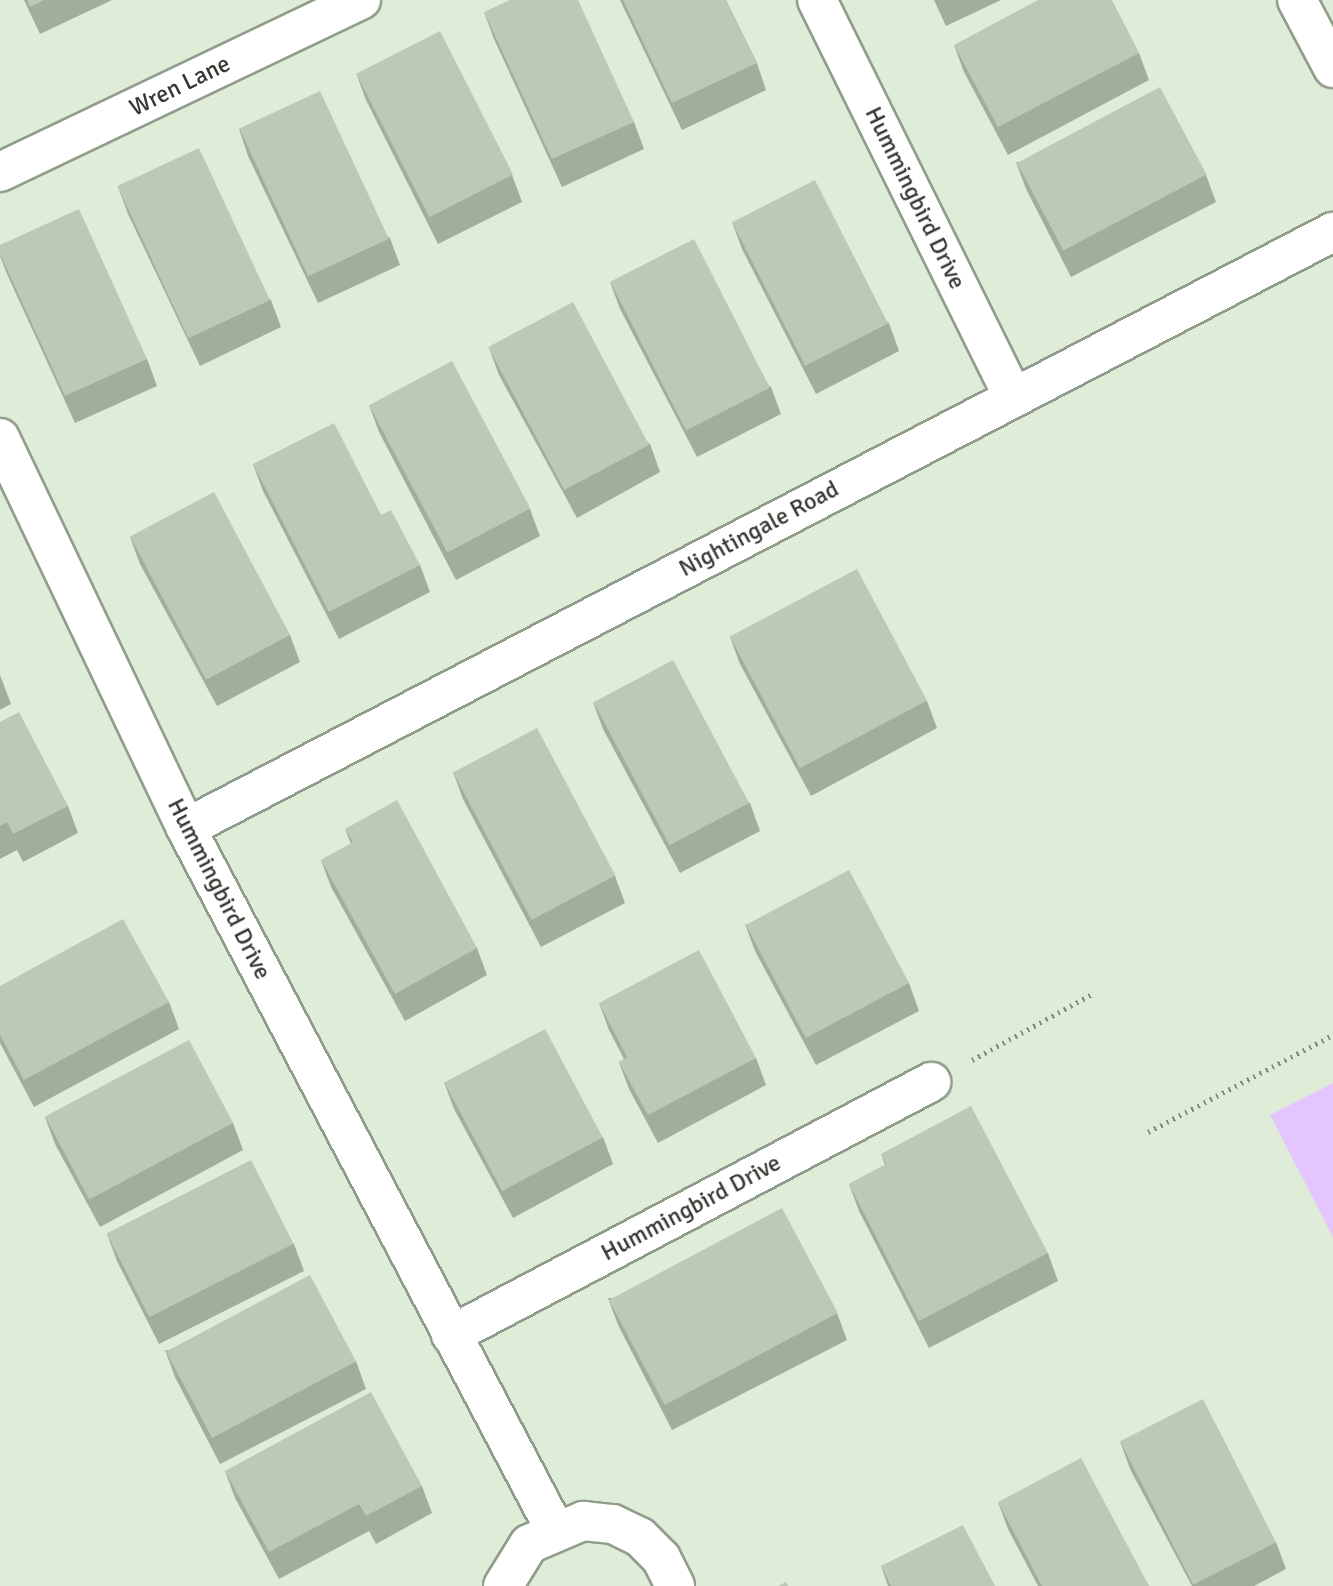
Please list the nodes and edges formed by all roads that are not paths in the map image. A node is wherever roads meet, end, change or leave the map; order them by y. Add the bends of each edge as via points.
1 (360, 0) edge
2 (817, 0) edge
3 (1297, 0) edge
4 (1333, 68) edge
5 (0, 172) edge
6 (1333, 232) edge
7 (1013, 397) junction
8 (0, 438) edge
9 (187, 828) junction
10 (931, 1082) road end
11 (451, 1335) junction
12 (554, 1528) junction
13 (503, 1586) edge
14 (676, 1586) edge

1 - 5 street, Wren Lane
2 - 7 street, Hummingbird Drive
3 - 4 street
6 - 7 street, Nightingale Road
7 - 9 street, Nightingale Road
8 - 9 street, Hummingbird Drive
9 - 11 street, Hummingbird Drive
10 - 11 street, Hummingbird Drive
11 - 12 street, Hummingbird Drive
12 - 13 street via 529,1544
12 - 14 street via 583,1521 613,1524 661,1558

